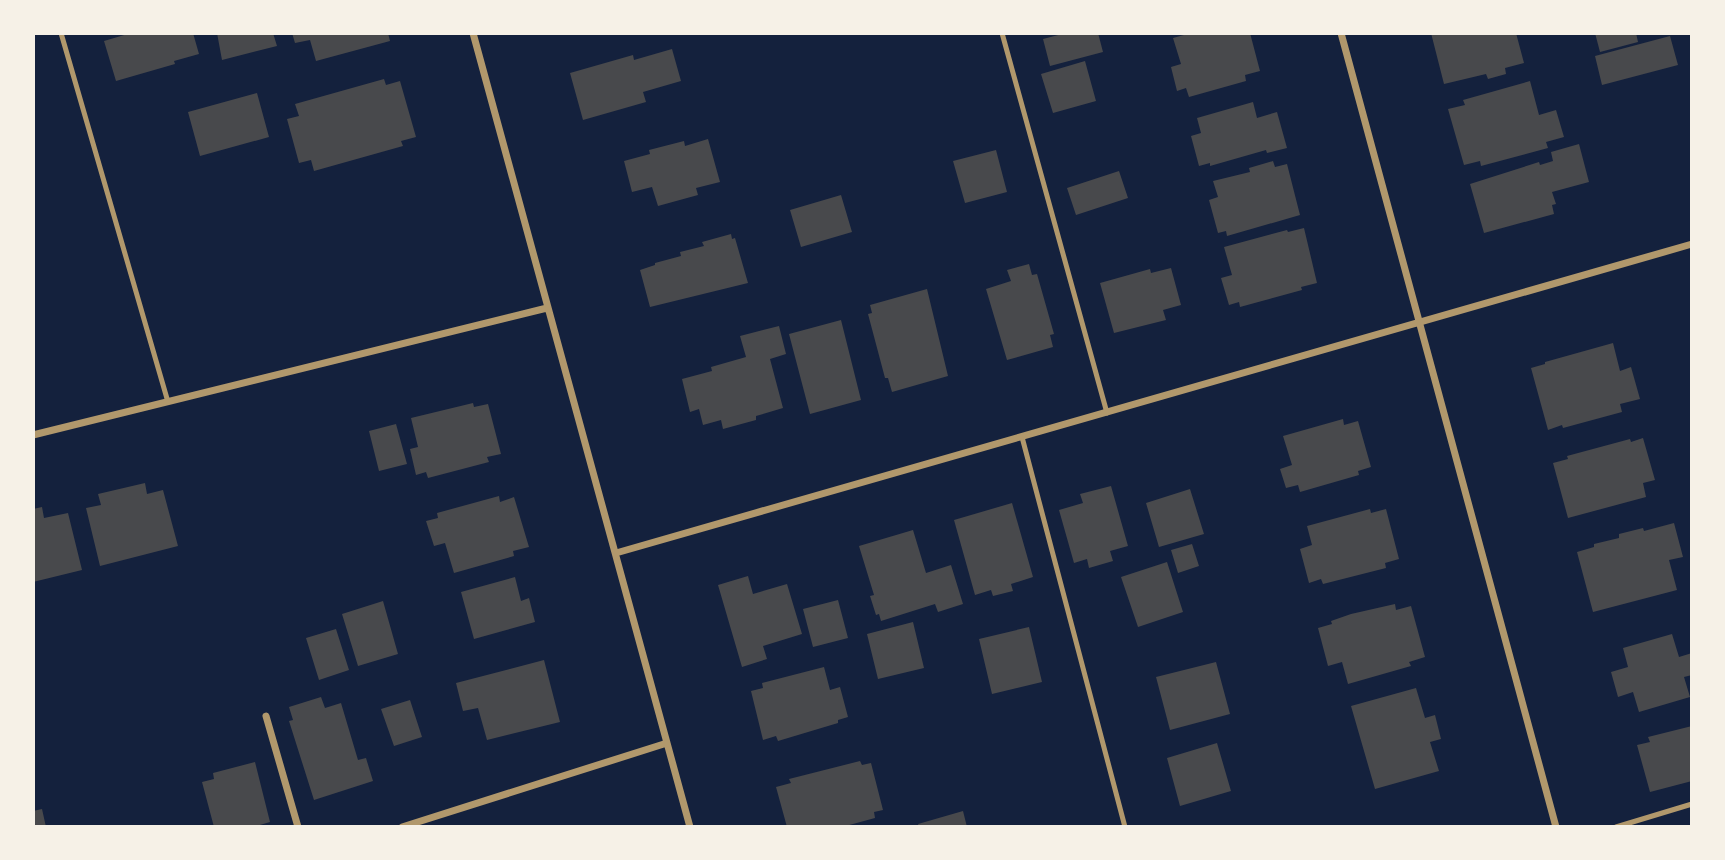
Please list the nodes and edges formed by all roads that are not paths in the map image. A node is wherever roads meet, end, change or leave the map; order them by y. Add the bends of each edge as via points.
1 (61, 33) edge
2 (473, 33) edge
3 (1002, 33) edge
4 (1341, 33) edge
5 (1692, 244) edge
6 (547, 308) junction
7 (1419, 323) junction
8 (168, 402) junction
9 (1107, 412) junction
10 (33, 435) edge
11 (1022, 437) junction
12 (616, 553) junction
13 (266, 716) dead end
14 (667, 743) junction
15 (1692, 804) edge
16 (298, 827) edge
17 (402, 827) edge
18 (690, 827) edge
19 (1125, 827) edge
20 (1556, 827) edge
21 (1616, 827) edge

1 - 8 lane
2 - 6 street
3 - 9 lane
4 - 7 street
5 - 7 street
6 - 8 street
6 - 12 street
7 - 9 street
7 - 20 street
8 - 10 street
9 - 11 street
11 - 12 street
11 - 19 lane
12 - 14 street
13 - 16 street
14 - 17 street
14 - 18 street
15 - 21 lane

